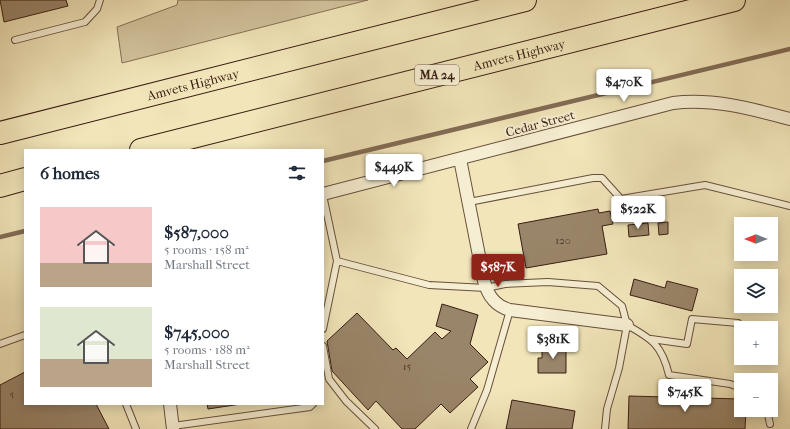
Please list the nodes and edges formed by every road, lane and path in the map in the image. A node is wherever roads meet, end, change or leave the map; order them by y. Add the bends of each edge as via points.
1 (100, 0) edge
2 (525, 0) edge
3 (734, 0) edge
4 (15, 40) dead end
5 (790, 119) edge
6 (0, 133) edge
7 (145, 149) edge
8 (460, 159) junction
9 (24, 179) edge
10 (0, 186) edge
11 (324, 195) edge
12 (324, 200) edge
13 (469, 202) junction
14 (790, 206) edge
15 (337, 261) junction
16 (486, 288) junction
17 (510, 310) junction
18 (734, 323) edge
19 (324, 324) edge
20 (627, 325) junction
21 (24, 335) edge
22 (651, 339) junction
23 (0, 344) edge
24 (324, 352) edge
25 (734, 385) edge
26 (126, 405) edge
27 (170, 405) edge
28 (312, 405) edge
29 (768, 417) edge
30 (770, 424) dead end
31 (173, 428) edge
32 (136, 429) edge
33 (375, 429) edge
34 (471, 429) edge
35 (605, 429) edge

1 - 4 lane via 85,22
2 - 6 highway, Amvets Highway
3 - 7 highway, Amvets Highway / MA 24
5 - 8 street, Cedar Street via 726,104 682,102 662,105
8 - 11 street, Cedar Street
8 - 13 street
9 - 10 highway
12 - 15 lane
13 - 14 lane via 602,178 621,199 705,185
13 - 16 street
15 - 16 lane via 429,285
15 - 19 lane
16 - 17 street via 497,304
16 - 20 lane via 505,284 548,282 598,286 622,306
17 - 20 street
17 - 34 lane via 487,390
18 - 22 lane via 692,319 687,344
20 - 22 lane
20 - 35 lane via 619,368 607,409
21 - 23 lane
22 - 25 lane via 665,357 668,375
24 - 33 lane via 329,380 346,402
26 - 32 lane
27 - 31 street
28 - 31 lane
29 - 30 lane

